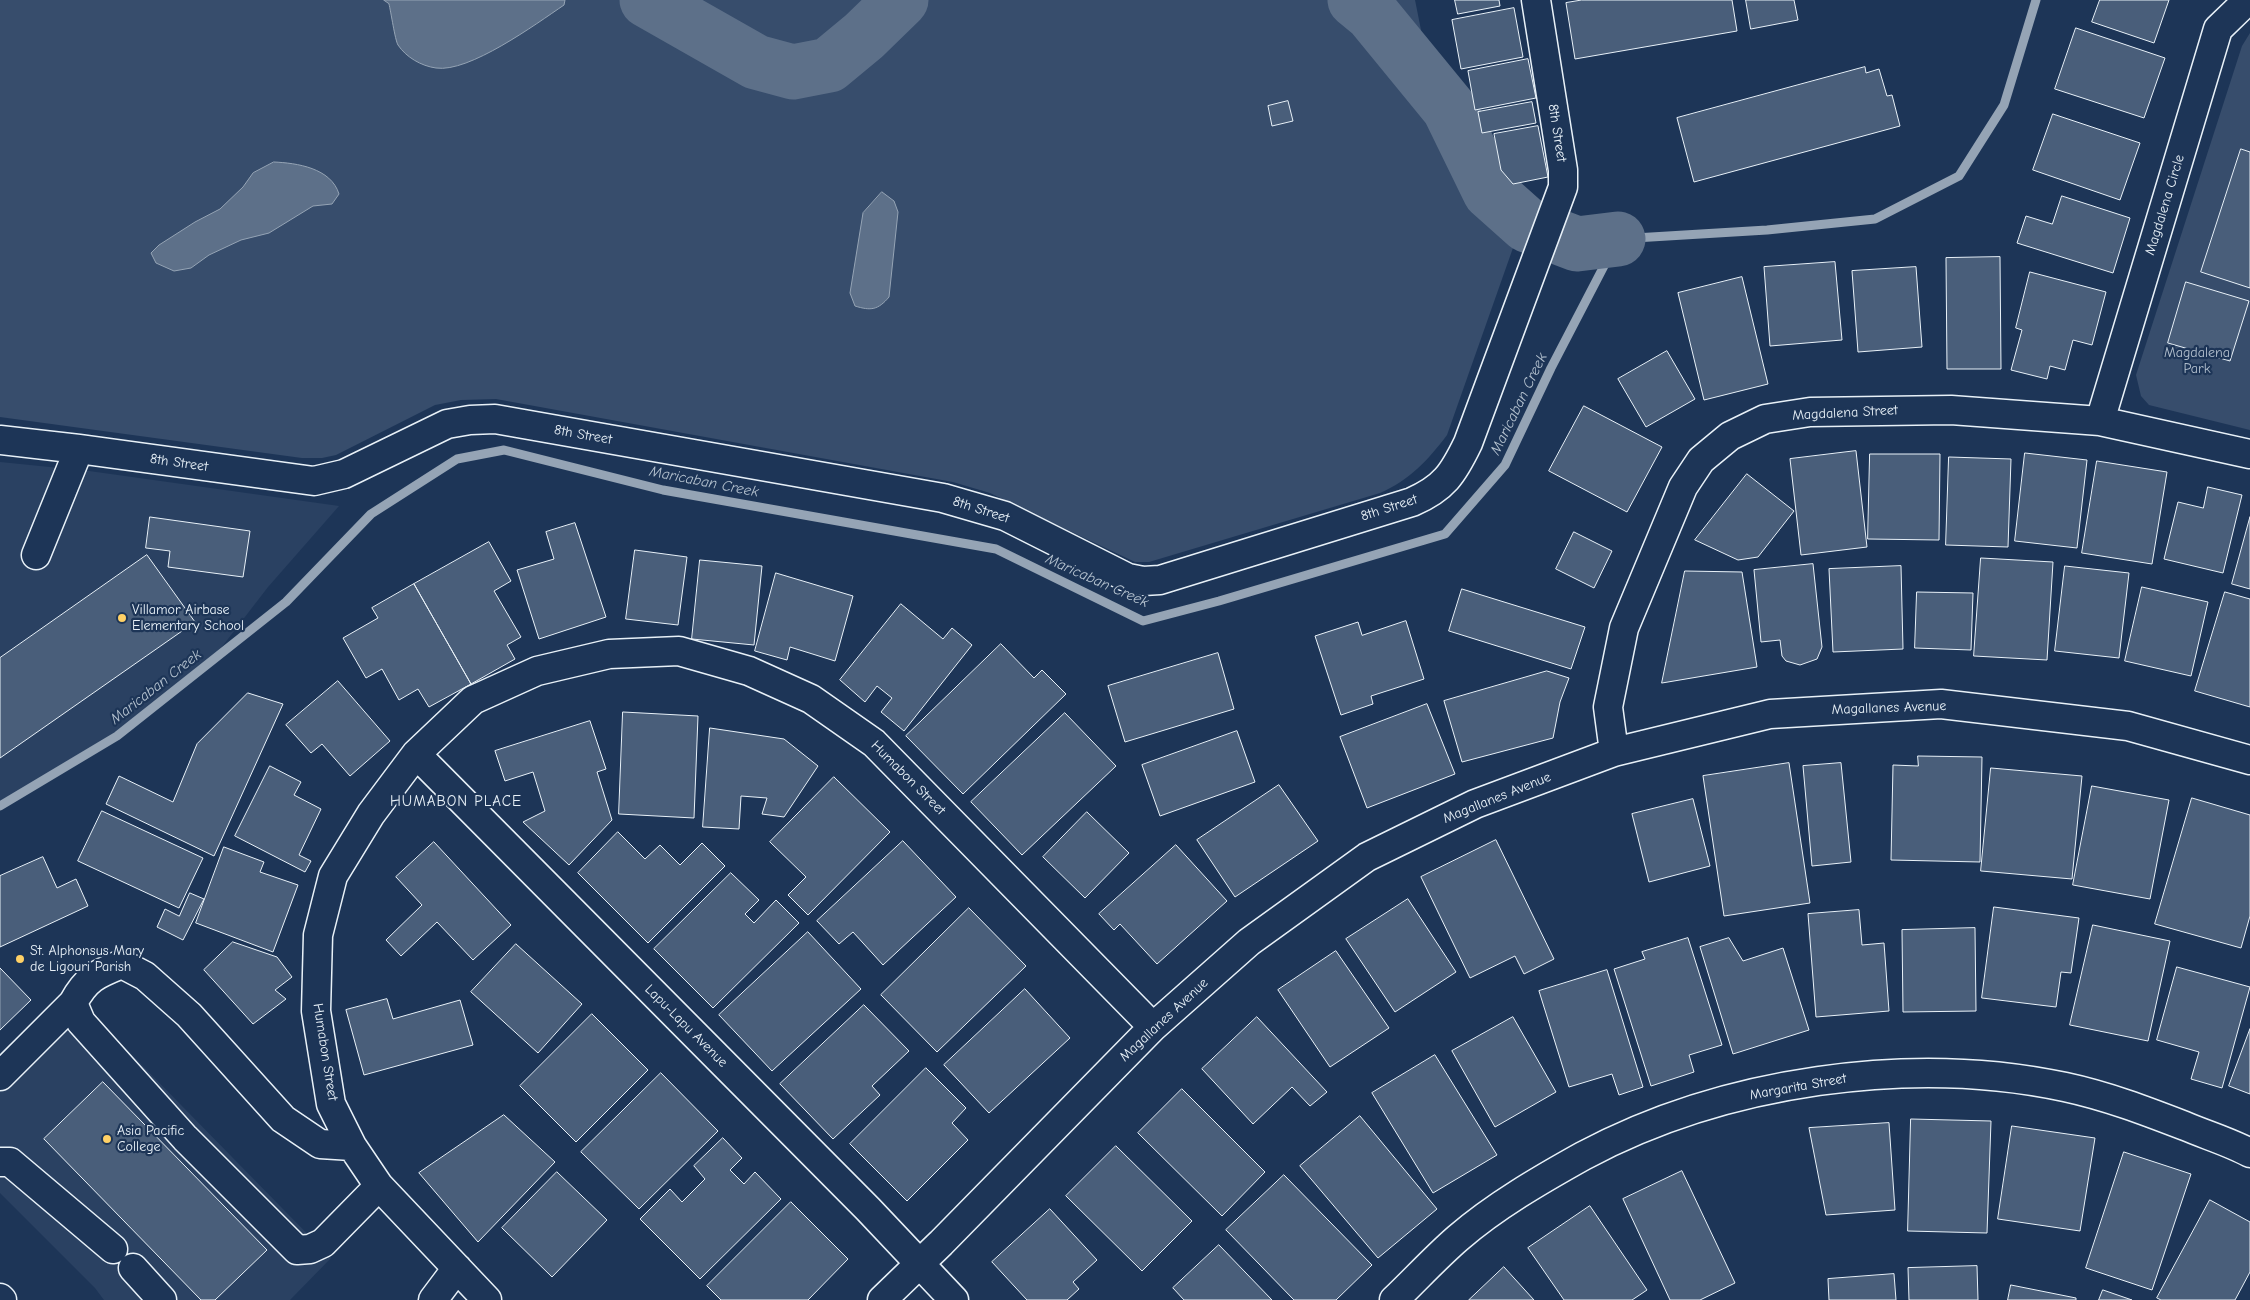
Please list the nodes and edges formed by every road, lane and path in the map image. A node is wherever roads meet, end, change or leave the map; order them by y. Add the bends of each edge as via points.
1 (1536, 0) edge
2 (2248, 0) edge
3 (2100, 421) junction
4 (0, 440) edge
5 (79, 449) junction
6 (2250, 454) edge
7 (36, 555) dead end
8 (1614, 752) junction
9 (416, 754) junction
10 (2250, 760) edge
11 (73, 1003) junction
12 (1153, 1028) junction
13 (0, 1076) edge
14 (352, 1146) junction
15 (2250, 1153) edge
16 (0, 1162) edge
17 (379, 1186) junction
18 (113, 1249) dead end
19 (919, 1264) junction
20 (133, 1268) dead end
21 (457, 1268) junction
22 (162, 1300) edge
23 (433, 1300) edge
24 (488, 1300) edge
25 (882, 1300) edge
26 (954, 1300) edge
27 (1394, 1300) edge

1 - 5 street, 8th Street via 1563,187 1468,443 1447,480 1432,493 1412,502 1160,580 1128,578 1005,516 943,498 495,419 447,424 344,474 314,482
2 - 3 street, Magdalena Circle via 2218,29
3 - 6 street, Magdalena Street
3 - 8 street, Magdalena Street via 1951,410 1810,412 1765,419 1730,436 1701,460 1683,487 1624,628 1608,707
4 - 5 street, 8th Street
5 - 7 street
8 - 10 street, Magallanes Avenue via 1770,714 1941,704 2128,726
8 - 12 street, Magallanes Avenue via 1475,804 1367,857 1249,942
9 - 12 street, Humabon Street via 473,700 537,671 609,654 680,651 749,671 811,699 874,743
9 - 14 street, Humabon Street via 371,814 333,876 318,935 317,1020 331,1104
9 - 19 street, Lapu-Lapu Avenue
11 - 13 street
11 - 14 street via 80,988 92,977 122,964 145,976 189,1015 283,1119 320,1144
11 - 17 street via 81,1022 179,1131 297,1250 323,1243
12 - 19 street, Magallanes Avenue
14 - 17 street, Humabon Street
15 - 27 street, Margarita Street via 2136,1107 2065,1087 1949,1074 1876,1075 1790,1086 1722,1102 1658,1123 1585,1156 1522,1192 1458,1238
16 - 18 street via 10,1162
17 - 21 street, Humabon Street
19 - 25 street, Magallanes Avenue
19 - 26 street, Lapu-Lapu Avenue
20 - 22 street
21 - 23 street
21 - 24 street, Humabon Street

